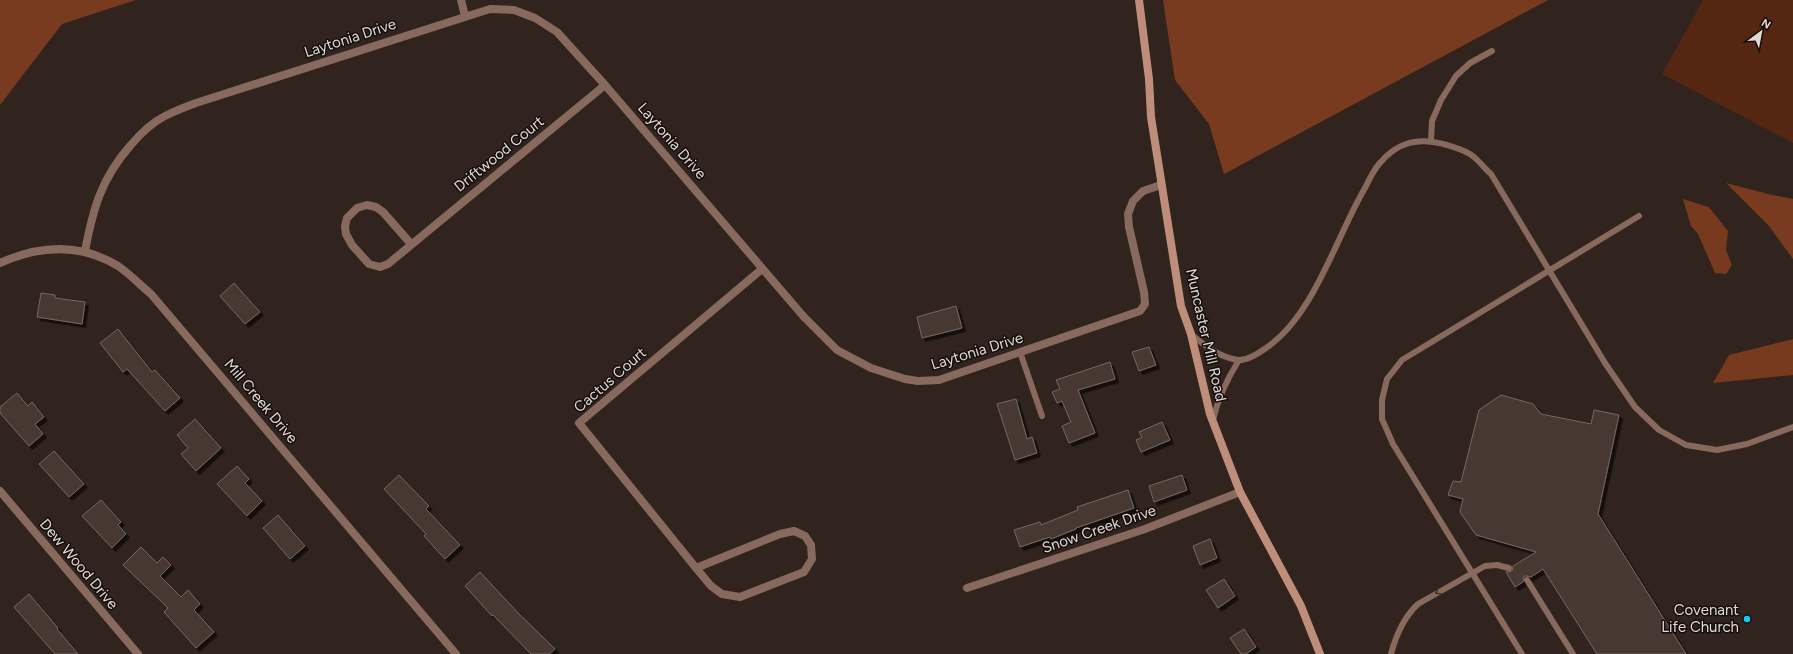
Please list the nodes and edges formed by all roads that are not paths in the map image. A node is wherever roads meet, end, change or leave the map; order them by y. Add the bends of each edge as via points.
1 (461, 0) edge
2 (1140, 0) edge
3 (466, 16) junction
4 (1492, 51) dead end
5 (605, 85) junction
6 (1431, 140) junction
7 (1162, 186) junction
8 (1639, 216) dead end
9 (411, 244) junction
10 (85, 251) junction
11 (0, 263) edge
12 (762, 269) junction
13 (1549, 272) junction
14 (1191, 334) junction
15 (1020, 352) junction
16 (1239, 360) junction
17 (1042, 416) dead end
18 (1213, 422) junction
19 (1793, 427) edge
20 (0, 491) edge
21 (1240, 492) junction
22 (696, 568) junction
23 (1509, 568) dead end
24 (1472, 572) junction
25 (1527, 580) dead end
26 (967, 588) dead end
27 (1393, 652) edge
28 (1519, 653) edge
29 (138, 654) edge
30 (456, 654) edge
31 (1320, 654) edge
32 (1573, 654) edge

1 - 3 street
2 - 7 main road, Muncaster Mill Road via 1151,117
3 - 5 street, Laytonia Drive via 490,9 514,10 535,18 557,32
3 - 10 street, Laytonia Drive via 196,102 164,117 141,133 106,179 94,208
4 - 6 lane via 1470,63 1456,76 1432,121
5 - 9 street, Driftwood Court
5 - 12 street, Laytonia Drive
6 - 13 lane via 1461,149 1474,157 1491,174
6 - 16 lane via 1415,141 1398,148 1379,164 1300,314 1279,340 1260,352
7 - 14 main road, Muncaster Mill Road via 1182,306
7 - 15 street, Laytonia Drive via 1144,191 1133,201 1128,214 1144,292 1145,304 1140,311
8 - 13 lane
9 - 9 street, Driftwood Court via 376,207 357,208 347,218 346,234 369,264 380,267 388,264
10 - 11 street, Mill Creek Drive via 50,249 14,257
10 - 30 street, Mill Creek Drive via 118,266 151,294
12 - 15 street, Laytonia Drive via 795,308 837,350 871,368 905,380 939,380
12 - 22 street, Cactus Court via 579,422
13 - 19 lane via 1635,407 1659,430 1686,445 1717,450 1748,444
13 - 24 lane via 1402,360 1387,379 1382,400 1382,419 1393,444
14 - 16 lane via 1214,352
14 - 18 main road, Muncaster Mill Road
15 - 17 lane
16 - 18 lane via 1216,404
18 - 21 main road, Muncaster Mill Road
20 - 29 street, Dew Wood Drive
21 - 26 street, Snow Creek Drive via 1145,529
21 - 31 main road, Muncaster Mill Road via 1301,606
22 - 22 street, Cactus Court via 780,534 794,531 805,536 811,545 812,559 804,572 740,597 722,594 711,586
23 - 24 lane via 1485,566
24 -> 27 lane via 1414,608 1402,624
24 - 28 lane
25 - 32 lane

